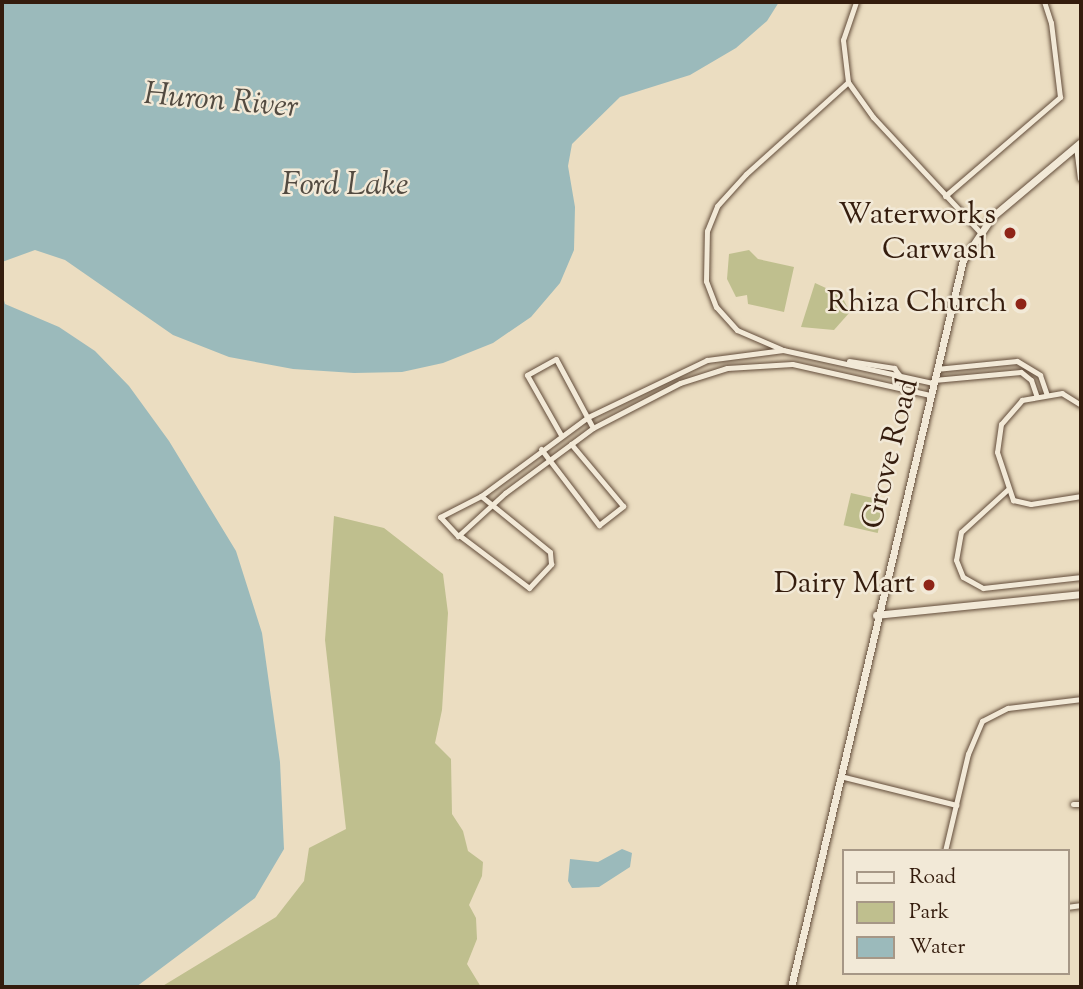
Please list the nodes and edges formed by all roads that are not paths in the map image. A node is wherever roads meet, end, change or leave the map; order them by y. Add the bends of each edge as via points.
1 (856, 2) edge
2 (1044, 2) edge
3 (848, 82) junction
4 (1079, 144) edge
5 (1081, 178) edge
6 (945, 196) junction
7 (979, 231) junction
8 (783, 350) junction
9 (741, 352) junction
10 (807, 355) junction
11 (844, 363) junction
12 (746, 364) junction
13 (805, 366) junction
14 (857, 366) junction
15 (936, 369) junction
16 (676, 372) junction
17 (899, 375) junction
18 (854, 377) junction
19 (933, 381) junction
20 (680, 383) junction
21 (896, 387) junction
22 (930, 395) junction
23 (1047, 395) junction
24 (1037, 397) junction
25 (1081, 405) edge
26 (588, 417) junction
27 (593, 428) junction
28 (561, 435) junction
29 (571, 444) junction
30 (541, 449) junction
31 (548, 460) junction
32 (1007, 490) junction
33 (481, 496) junction
34 (1081, 496) edge
35 (490, 506) junction
36 (459, 535) junction
37 (1081, 577) edge
38 (1081, 594) edge
39 (876, 615) junction
40 (1081, 699) edge
41 (840, 776) junction
42 (1073, 804) dead end
43 (1081, 804) edge
44 (956, 805) junction
45 (945, 849) edge
46 (792, 987) edge

1 - 3 street via 843,40
2 - 6 street via 1060,97
3 - 6 street via 873,117
3 - 8 street via 746,174 717,206 707,231 706,281 716,307 737,330
4 - 5 main road
4 - 7 main road, Grove Road
6 - 7 street
7 - 15 main road, Grove Road via 957,276
8 - 9 street
8 - 10 street
9 - 12 street
9 - 16 street
10 - 11 street
10 - 13 street
11 - 14 street
11 - 17 street via 894,368
12 - 13 street
12 - 20 street
13 - 18 street
14 - 17 street
14 - 18 street
15 - 19 main road, Grove Road
15 - 23 street via 1017,361 1040,375
16 - 20 street
16 - 26 street
17 - 19 street
17 - 21 street
18 - 21 street
19 - 22 main road, Grove Road
19 - 24 street via 1021,372 1031,380
20 - 27 street
21 - 22 street
22 - 39 main road, Grove Road
23 - 24 street
23 - 25 street via 1062,393
24 - 32 street via 1012,406 1001,424 997,452
26 - 27 street
26 - 28 street
26 - 28 street via 556,359 527,374
27 - 29 street
28 - 30 street
29 - 31 street
29 - 31 street via 623,506 599,525
30 - 31 street
30 - 33 street
31 - 35 street
32 - 34 street via 1022,503
32 - 37 street via 961,532 956,560 963,576 975,587 992,589
33 - 35 street
33 - 36 street via 440,517 448,530
35 - 36 street
35 - 36 street via 553,556 535,586 525,586
38 - 39 main road
39 - 41 main road, Grove Road
40 - 44 street via 1009,708 982,721 968,754
41 - 44 street
41 - 46 main road, Grove Road
42 - 43 street
44 - 45 street

